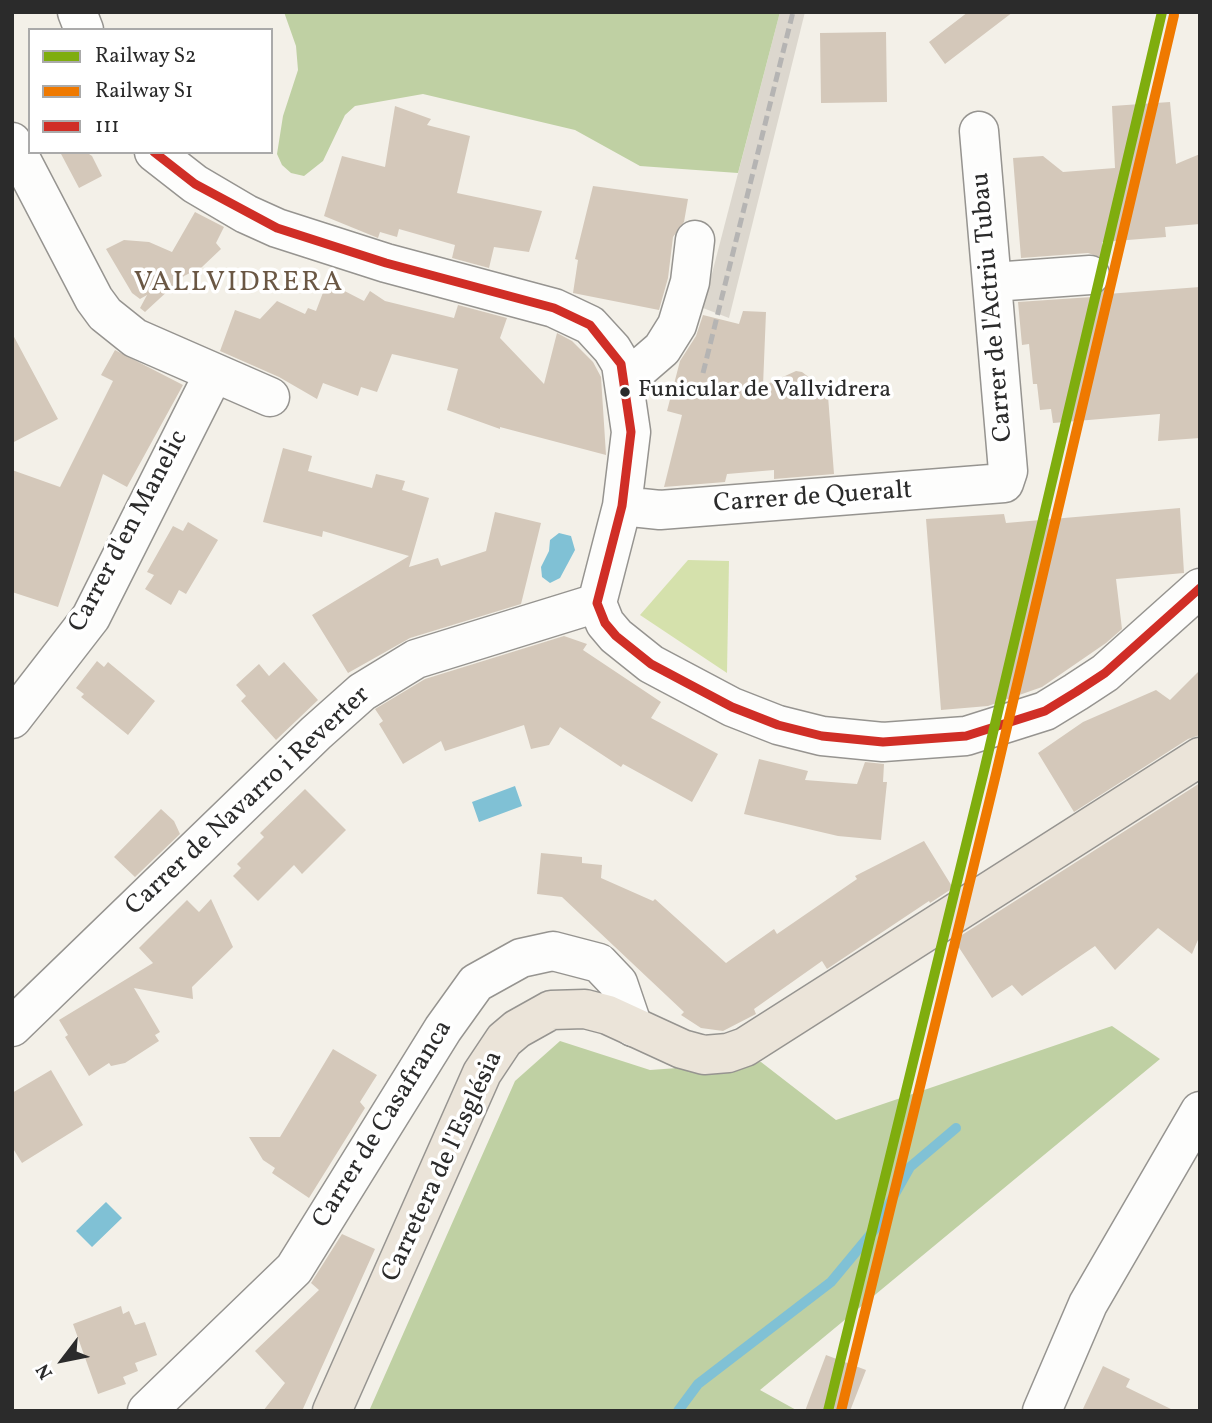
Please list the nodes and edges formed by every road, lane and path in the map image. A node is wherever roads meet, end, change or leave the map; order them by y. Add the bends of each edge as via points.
1 (979, 131) dead end
2 (12, 142) edge
3 (157, 154) edge
4 (695, 240) dead end
5 (1090, 275) dead end
6 (993, 282) junction
7 (214, 373) junction
8 (625, 381) junction
9 (270, 397) dead end
10 (1004, 483) joint
11 (622, 506) junction
12 (1200, 588) edge
13 (597, 603) junction
14 (12, 719) edge
15 (1200, 757) edge
16 (12, 1027) edge
17 (633, 1027) junction
18 (1200, 1111) edge
19 (147, 1411) edge
20 (332, 1411) edge
21 (1042, 1411) edge

1 - 6 street, Carrer de l'Actriu Tubau
2 - 7 street via 105,314 135,338
3 - 8 street via 229,204 300,237 574,316 612,348
4 - 8 street via 690,282 677,325 662,349
5 - 6 street
6 - 10 street, Carrer de l'Actriu Tubau via 1008,471
7 - 9 street
7 - 14 street, Carrer d'en Manelic via 91,617
8 - 11 street via 631,432
10 - 11 street, Carrer de Queralt via 660,510
11 - 13 street
12 - 13 street via 1105,673 1045,711 966,736 924,741 822,736 732,707 635,651 605,623
13 - 16 street, Carrer de Navarro i Reverter via 416,659 362,692
15 - 17 main road, Carretera de l'Església via 745,1047 704,1055
17 - 19 street, Carrer de Casafranca via 618,983 599,963 553,951 521,958 476,983 293,1269
17 - 20 main road, Carretera de l'Església via 608,1015 566,1008 532,1018 504,1040 482,1073
18 - 21 street via 1088,1304

